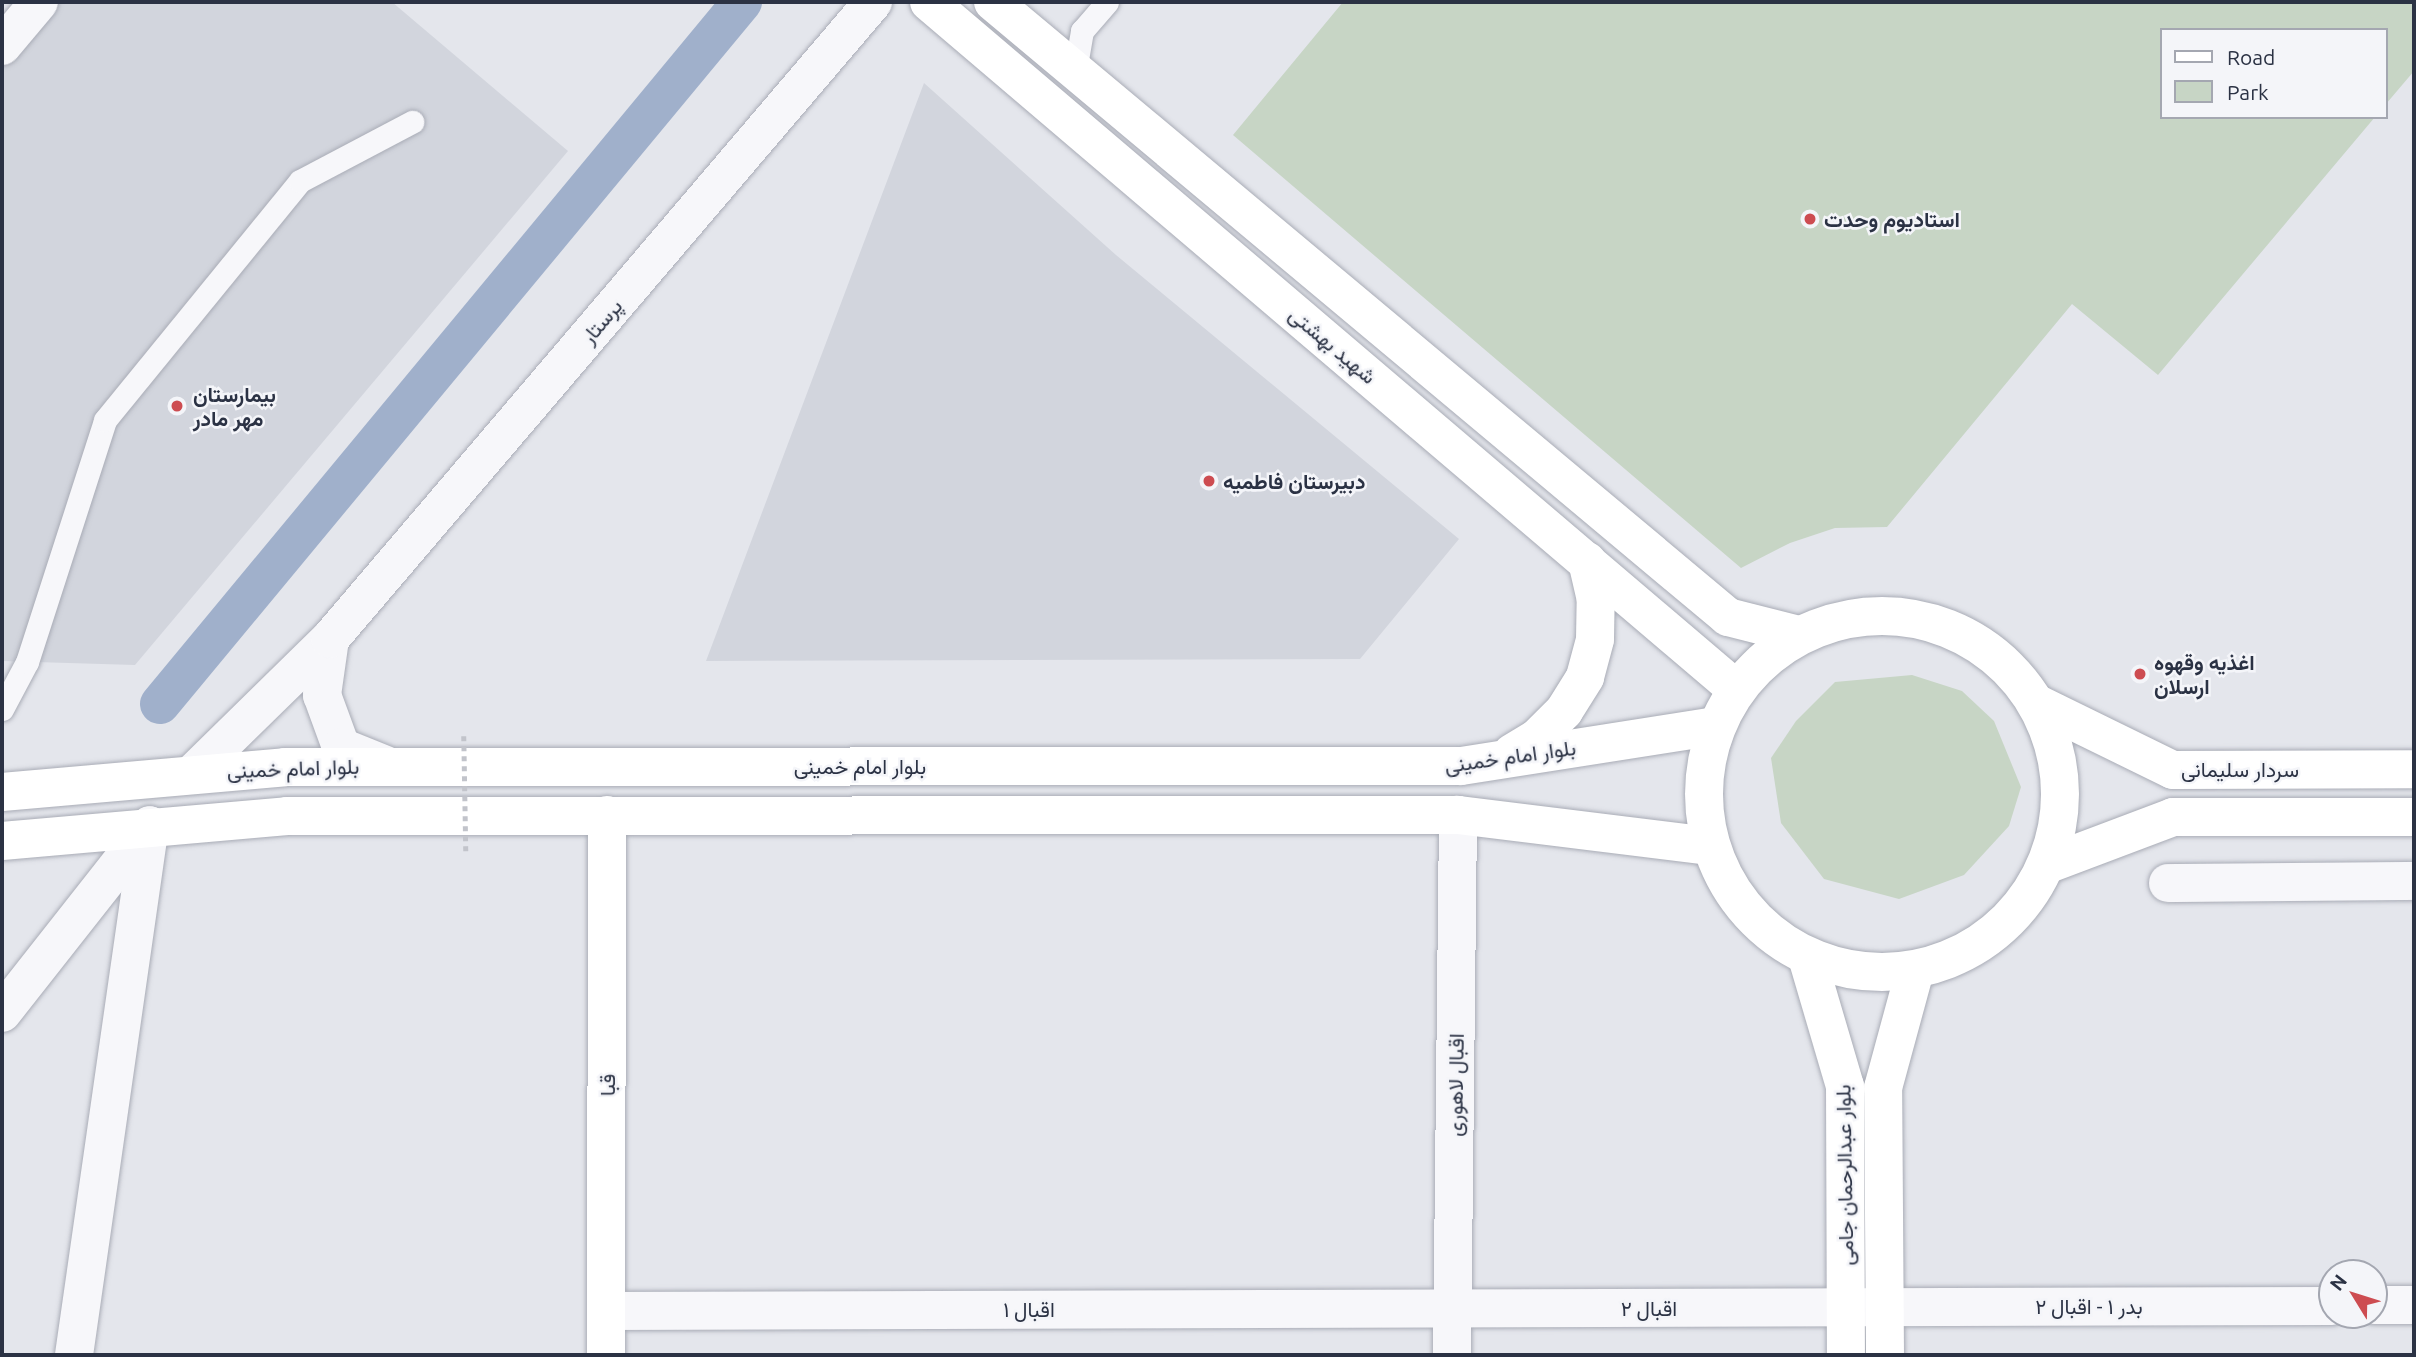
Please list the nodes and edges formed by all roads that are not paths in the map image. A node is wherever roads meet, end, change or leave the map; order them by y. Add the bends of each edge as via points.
1 (39, 2) edge
2 (873, 2) edge
3 (929, 2) edge
4 (993, 2) edge
5 (1107, 2) edge
6 (2, 46) edge
7 (1075, 71) junction
8 (412, 122) dead end
9 (1587, 561) junction
10 (1799, 635) junction
11 (330, 639) junction
12 (1737, 690) junction
13 (2038, 705) junction
14 (2, 709) edge
15 (1717, 726) junction
16 (1503, 758) junction
17 (386, 765) junction
18 (2414, 769) edge
19 (193, 773) junction
20 (2, 792) edge
21 (607, 815) junction
22 (1458, 815) junction
23 (2414, 817) edge
24 (150, 825) junction
25 (2, 841) edge
26 (1710, 846) junction
27 (2046, 866) junction
28 (2414, 881) edge
29 (2168, 883) dead end
30 (1807, 957) junction
31 (1915, 970) junction
32 (2, 1013) edge
33 (2414, 1305) edge
34 (2318, 1306) edge
35 (2388, 1306) edge
36 (1846, 1307) junction
37 (1886, 1307) junction
38 (1452, 1308) junction
39 (607, 1311) junction
40 (74, 1355) edge
41 (606, 1355) edge
42 (1452, 1355) edge
43 (1846, 1355) edge
44 (1885, 1355) edge

1 - 6 street
2 - 11 street, پرستار
3 - 9 main road, شهید بهشتی
4 - 7 main road
5 - 7 lane via 1082,31
7 - 10 main road via 1728,617
8 - 14 lane via 300,181 105,420 27,662
9 - 12 main road, شهید بهشتی
9 - 16 main road via 1596,600 1595,639 1585,677 1564,710 1537,738
10 - 12 main road via 1765,659
10 - 13 main road via 1851,618 1919,620 1959,631 2004,662
11 - 17 street via 322,695 341,747
11 - 19 street, پرستار
12 - 15 main road
13 - 18 main road, سردار سلیمانی via 2173,769
13 - 27 main road via 2054,743 2061,784 2059,826
15 - 16 main road, بلوار امام خمینی
15 - 26 main road via 1704,779
16 - 17 main road, بلوار امام خمینی via 1461,766
17 - 19 main road, بلوار امام خمینی
19 - 20 main road, بلوار امام خمینی
21 - 22 main road
21 - 24 main road via 287,816
21 - 39 main road, قبا
22 - 26 main road
22 - 38 street, اقبال لاهوری
23 - 27 main road via 2173,817
24 - 25 main road
24 - 32 street
24 - 40 street
26 - 30 main road via 1732,892 1765,930
27 - 31 main road via 2024,903 1994,934 1957,957
28 - 29 street
30 - 31 main road via 1860,972
30 - 36 main road, بلوار عبدالرحمان جامی via 1845,1086
31 - 37 main road, بلوار عبدالرحمان جامی via 1883,1088
33 - 35 street
34 - 37 street, بدر ۱ - اقبال ۲
36 - 37 street, بدر ۱ - اقبال ۲
36 - 38 street, اقبال ۲
36 - 43 main road, بلوار عبدالرحمان جامی
37 - 44 main road, بلوار عبدالرحمان جامی
38 - 39 street, اقبال ۱
38 - 42 street, اقبال لاهوری
39 - 41 main road, قبا

